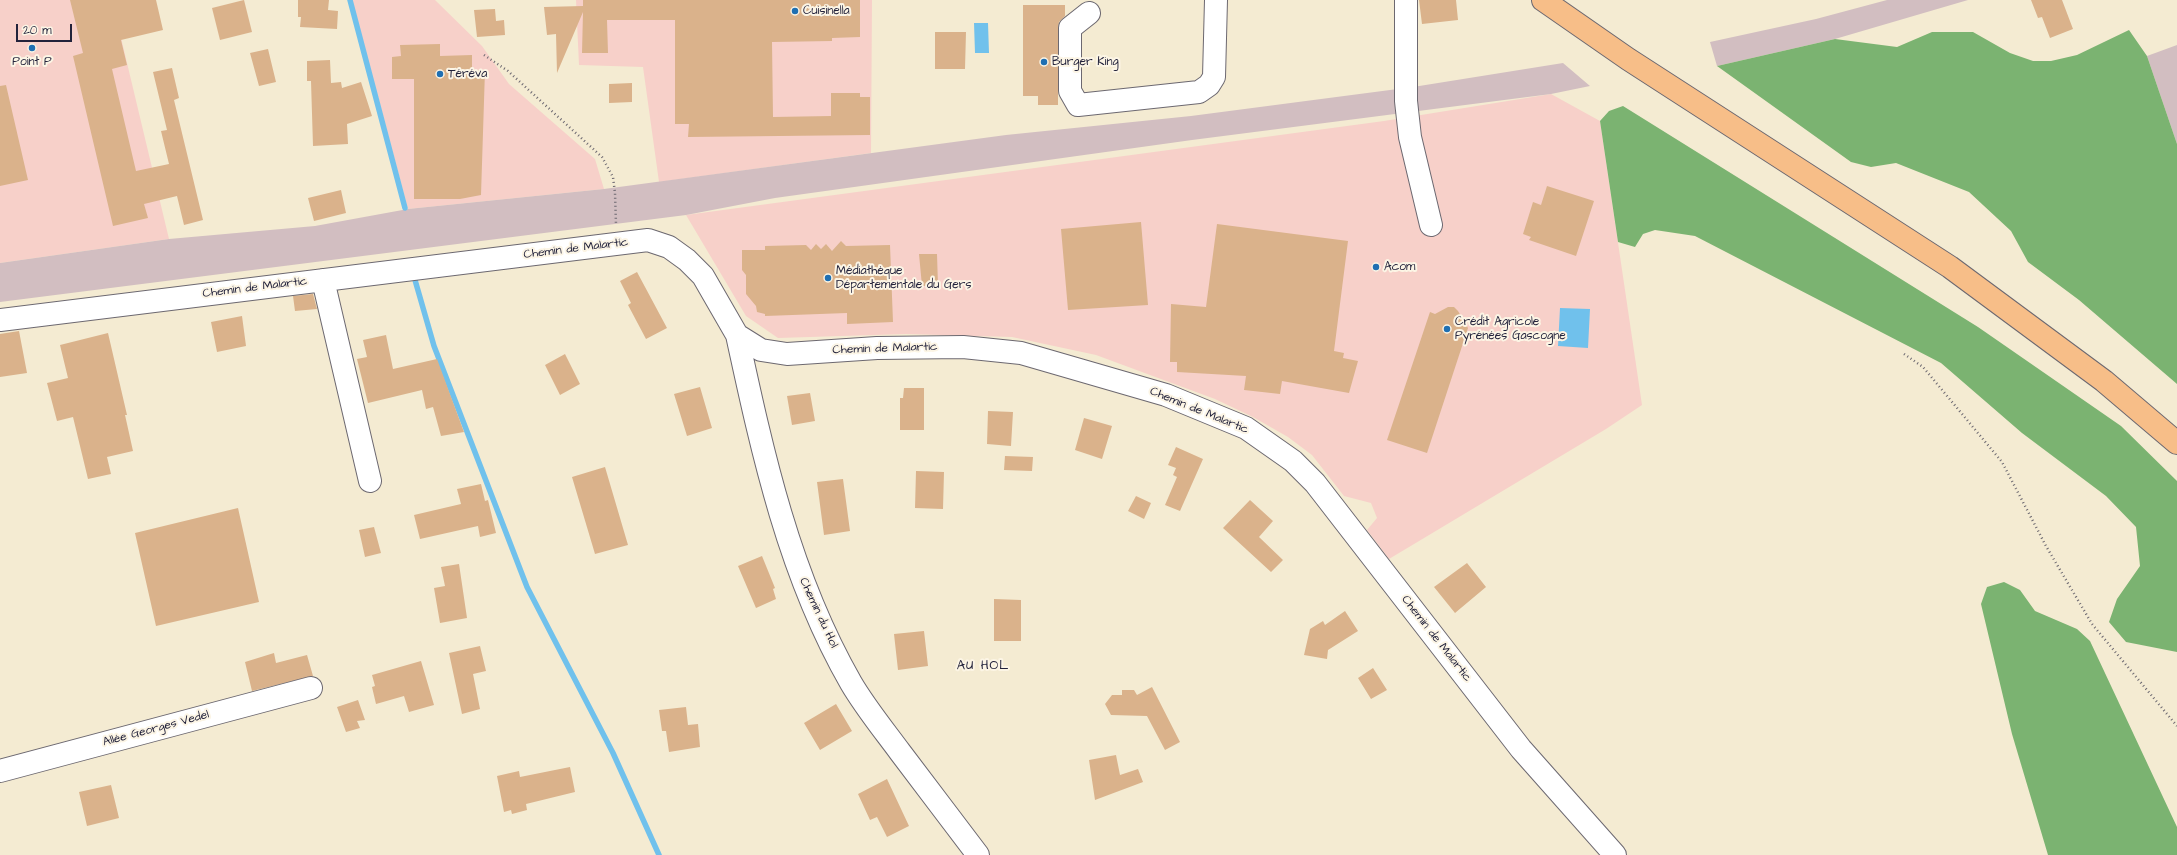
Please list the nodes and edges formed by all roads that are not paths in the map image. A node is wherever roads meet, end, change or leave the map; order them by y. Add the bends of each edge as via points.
1 (1216, 0) edge
2 (1406, 0) edge
3 (1543, 0) edge
4 (1089, 13) dead end
5 (1431, 225) dead end
6 (323, 280) junction
7 (0, 320) edge
8 (737, 335) junction
9 (2177, 442) edge
10 (370, 481) dead end
11 (311, 688) dead end
12 (0, 771) edge
13 (978, 855) edge
14 (1615, 855) edge

1 - 4 street via 1214,77 1209,85 1199,92 1078,105 1070,91 1070,28
2 - 5 street via 1406,101 1410,137
3 - 9 highway via 1635,64 1950,267 2104,382
6 - 7 street, Chemin de Malartic
6 - 8 street, Chemin de Malartic via 648,240 669,247 688,260 702,276
6 - 10 street
8 - 13 street, Chemin du Hol via 776,503 800,576 818,617 851,683 870,713
8 - 14 street, Chemin de Malartic via 761,350 787,354 877,348 962,347 1021,353 1166,395 1246,428 1293,461 1315,483 1521,749
11 - 12 street, Allée Georges Vedel

